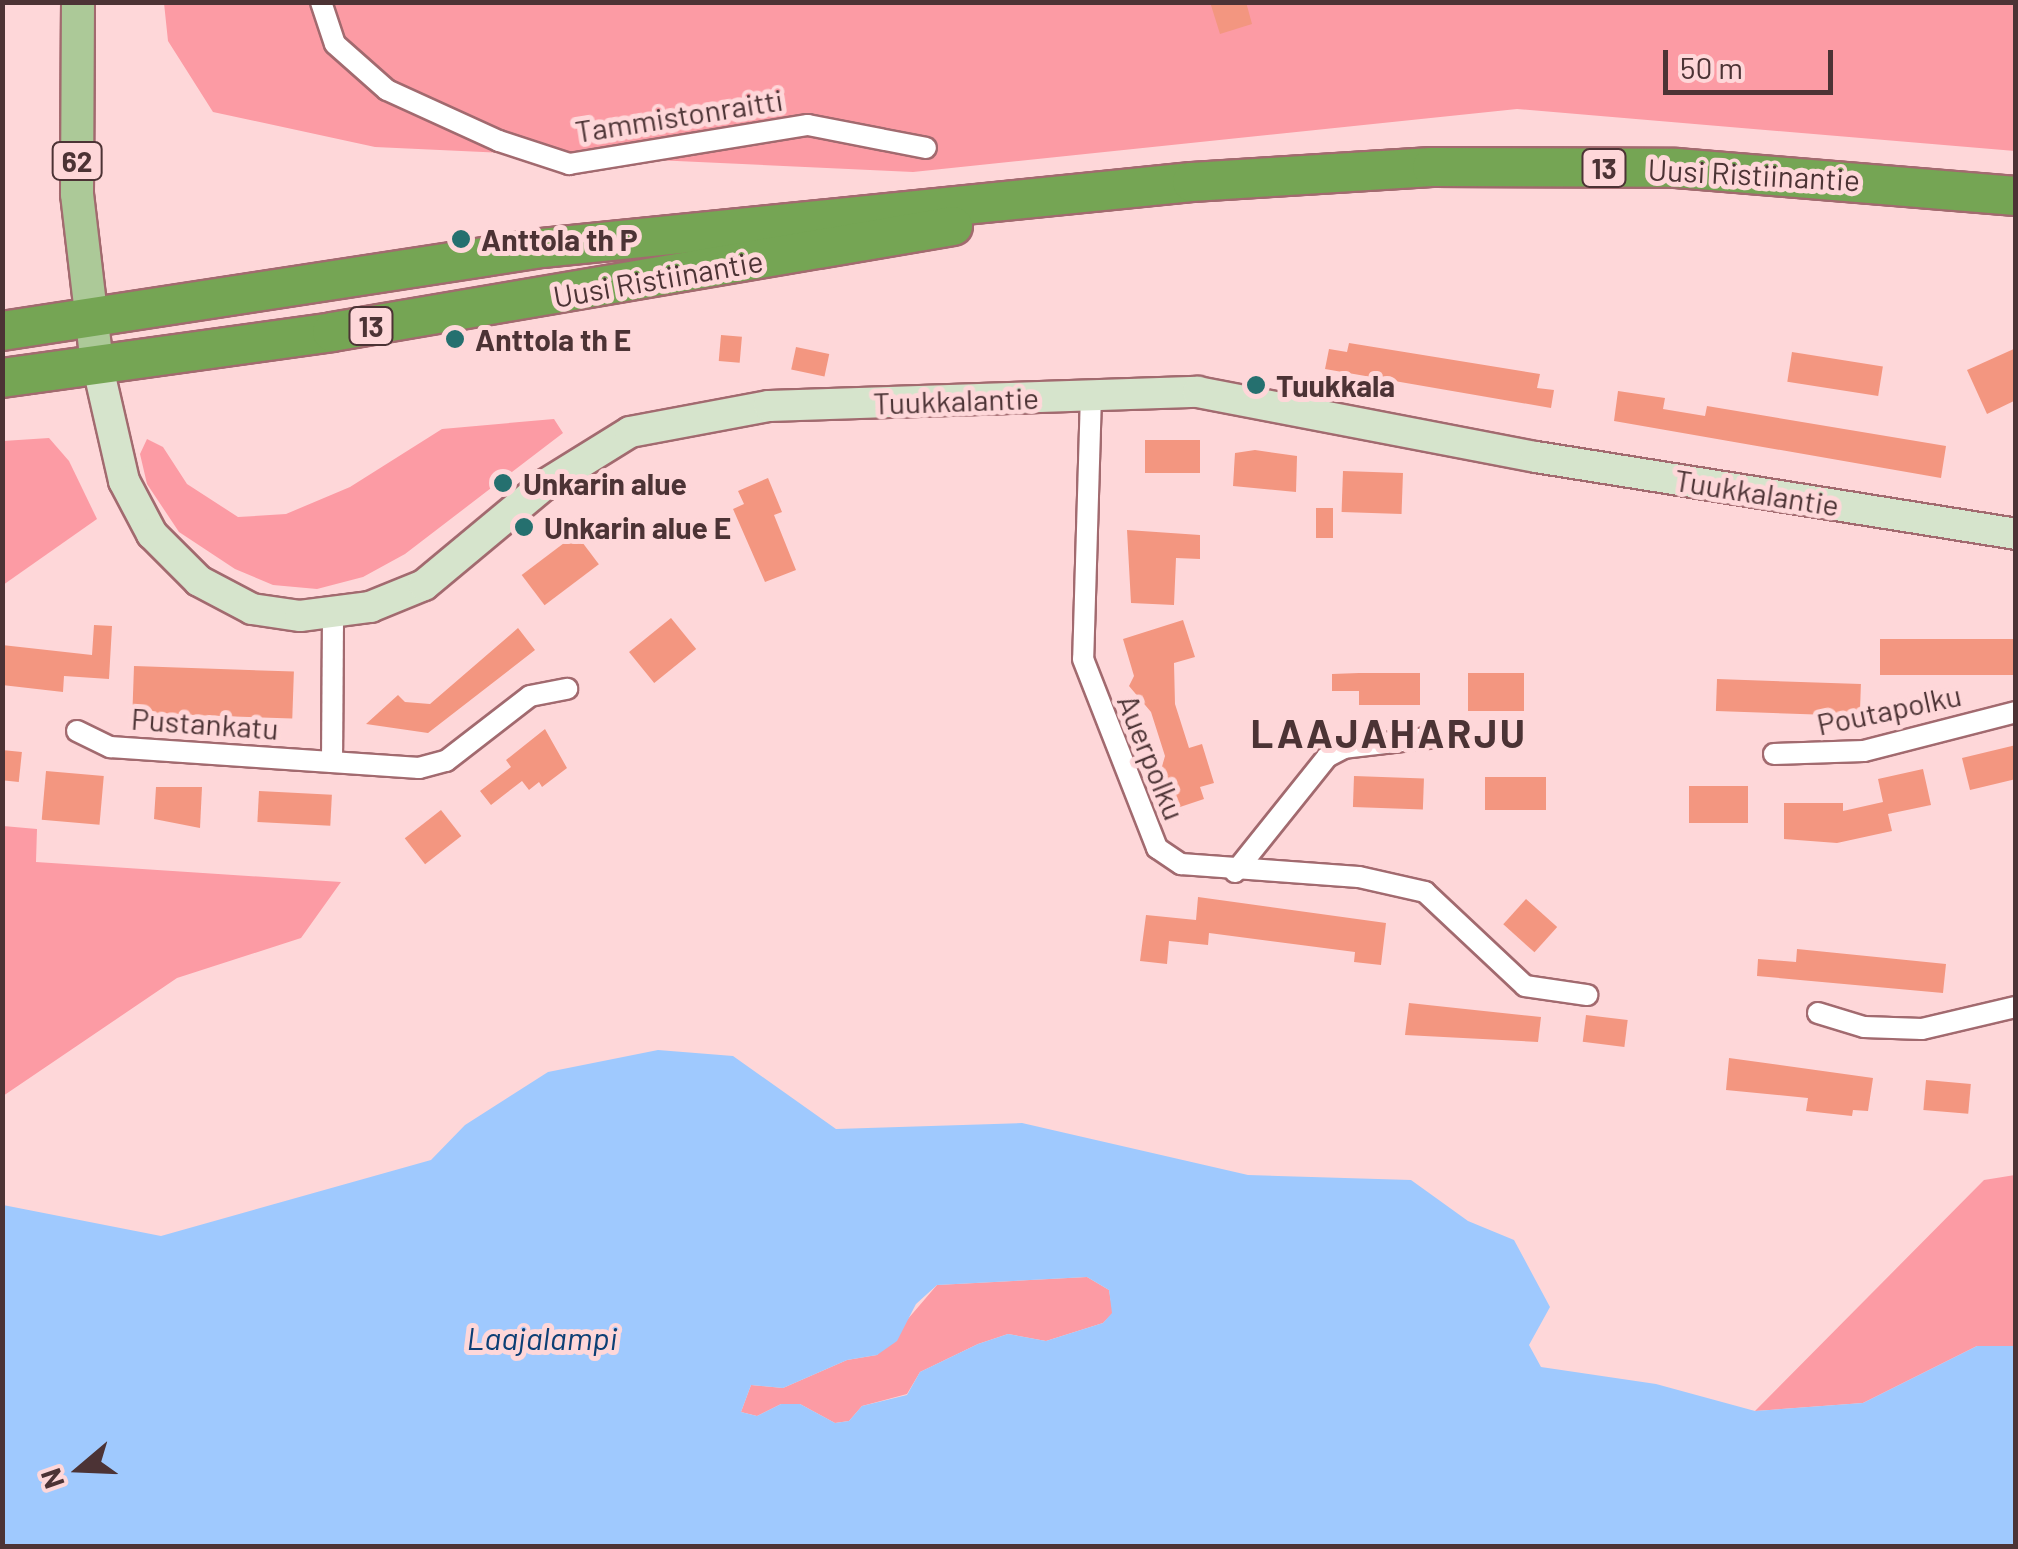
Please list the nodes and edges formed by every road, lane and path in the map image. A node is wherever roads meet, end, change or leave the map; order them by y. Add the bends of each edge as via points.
1 (78, 2) edge
2 (321, 2) edge
3 (926, 148) dead end
4 (1192, 182) junction
5 (2016, 196) edge
6 (90, 318) junction
7 (2, 331) edge
8 (97, 363) junction
9 (2, 378) edge
10 (1091, 395) junction
11 (2016, 534) edge
12 (333, 616) junction
13 (567, 689) dead end
14 (2016, 712) edge
15 (78, 732) dead end
16 (1428, 738) dead end
17 (1774, 754) dead end
18 (332, 762) junction
19 (1235, 872) junction
20 (1587, 995) dead end
21 (2016, 1007) edge
22 (1818, 1013) dead end

1 - 6 main road, 62 via 78,194
2 - 3 street, Tammistonraitti via 335,44 387,90 498,142 569,164 808,125
4 - 5 highway, Uusi Ristiinantie / 13 via 1432,167 1676,168
4 - 6 highway, Uusi Ristiinantie / 13 via 542,248
4 - 8 highway, Uusi Ristiinantie / 13 via 605,288
6 - 7 highway, Uusi Ristiinantie / 13
6 - 8 main road, 62
8 - 9 highway, Uusi Ristiinantie / 13
8 - 12 street, Tuukkalantie via 136,512 175,561 252,609
10 - 11 street, Tuukkalantie via 1198,392 1536,457
10 - 12 street, Tuukkalantie via 769,406 669,420 583,457 424,585
10 - 19 street, Auerpolku via 1083,659 1157,848 1181,864
12 - 18 street
13 - 18 street, Pustankatu via 530,696 446,761 419,768
14 - 17 street, Poutapolku via 1864,751
15 - 18 street, Pustankatu via 110,746
16 - 19 street via 1344,748 1327,757
19 - 20 street, Auerpolku via 1359,878 1425,892 1524,986
21 - 22 street via 1922,1028 1864,1028

